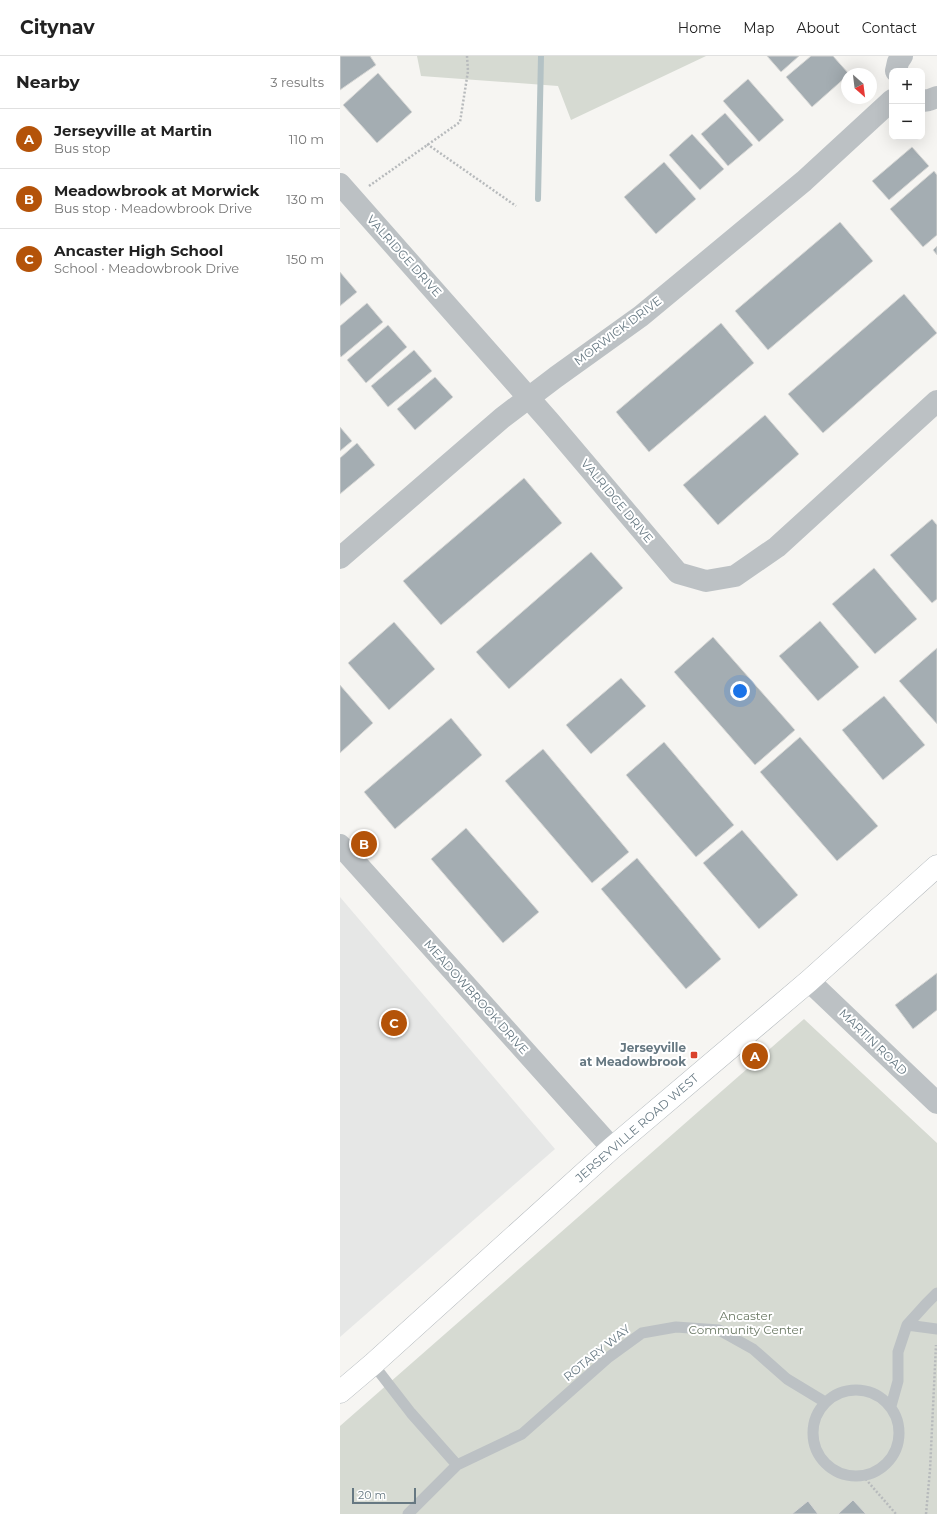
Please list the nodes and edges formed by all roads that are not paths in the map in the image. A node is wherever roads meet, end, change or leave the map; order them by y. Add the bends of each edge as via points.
1 (902, 56) edge
2 (897, 68) edge
3 (937, 97) edge
4 (925, 100) edge
5 (889, 103) edge
6 (346, 191) edge
7 (528, 397) junction
8 (937, 401) edge
9 (340, 558) edge
10 (340, 845) edge
11 (937, 866) edge
12 (809, 981) junction
13 (937, 1103) edge
14 (612, 1148) junction
15 (937, 1293) edge
16 (907, 1325) junction
17 (937, 1329) edge
18 (373, 1364) junction
19 (340, 1392) edge
20 (825, 1402) junction
21 (891, 1406) junction
22 (457, 1465) junction
23 (408, 1514) edge

1 - 2 street
3 - 4 street
5 - 7 street, MORWICK DRIVE via 804,181 641,316
6 - 7 street, VALRIDGE DRIVE
7 - 8 street, VALRIDGE DRIVE via 678,573 706,581 735,576 777,548
7 - 9 street, MORWICK DRIVE
10 - 14 street, MEADOWBROOK DRIVE
11 - 12 main road, JERSEYVILLE ROAD WEST
12 - 13 street, MARTIN ROAD
12 - 14 main road, JERSEYVILLE ROAD WEST
14 - 18 main road, JERSEYVILLE ROAD WEST
15 - 16 lane
16 - 17 lane
16 - 21 lane via 898,1352 898,1381
18 - 19 main road, JERSEYVILLE ROAD WEST
18 - 22 lane via 411,1413
20 - 21 lane via 841,1392 859,1389 877,1394
20 - 21 lane via 815,1417 812,1436 817,1453 829,1468 846,1476 863,1476 879,1470 893,1458 900,1441 899,1422
20 - 22 lane, ROTARY WAY via 787,1379 753,1349 719,1330 676,1327 642,1333 609,1357 522,1434
22 - 23 lane, ROTARY WAY

